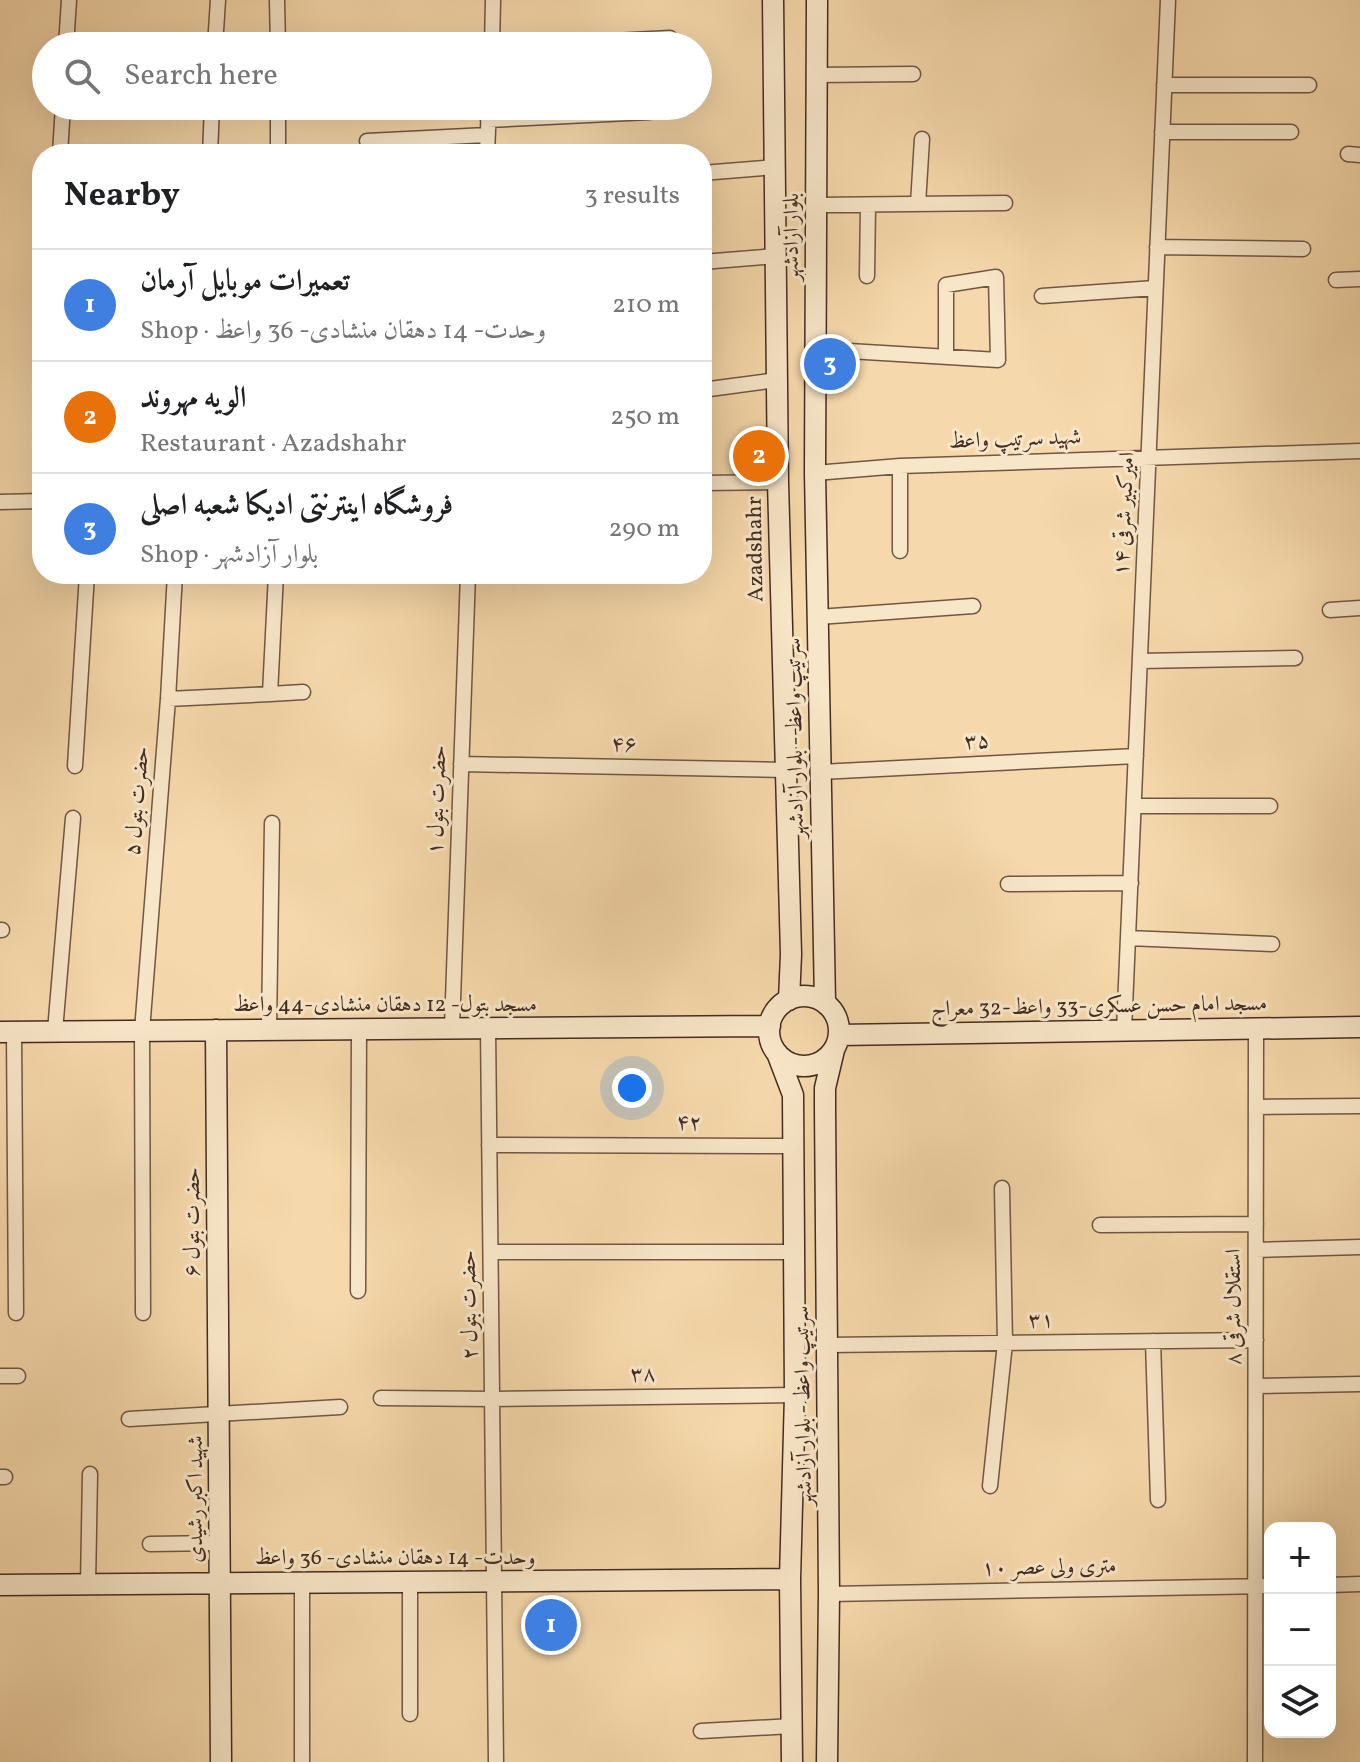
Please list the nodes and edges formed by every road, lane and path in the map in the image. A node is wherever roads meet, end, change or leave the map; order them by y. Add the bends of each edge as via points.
1 (69, 0) edge
2 (218, 0) edge
3 (277, 0) edge
4 (493, 0) edge
5 (773, 0) edge
6 (817, 0) edge
7 (1168, 0) edge
8 (67, 32) edge
9 (216, 32) edge
10 (278, 32) edge
11 (492, 32) edge
12 (913, 74) dead end
13 (816, 75) junction
14 (1164, 85) junction
15 (1309, 85) dead end
16 (62, 120) edge
17 (211, 120) edge
18 (278, 120) edge
19 (488, 121) edge
20 (1162, 132) junction
21 (1291, 132) dead end
22 (922, 139) dead end
23 (367, 141) dead end
24 (61, 144) edge
25 (210, 144) edge
26 (278, 144) edge
27 (487, 144) edge
28 (775, 167) junction
29 (712, 172) edge
30 (1005, 203) dead end
31 (918, 204) junction
32 (816, 205) junction
33 (868, 205) junction
34 (1157, 247) junction
35 (1303, 249) dead end
36 (776, 256) junction
37 (712, 261) edge
38 (867, 276) dead end
39 (1360, 279) edge
40 (1336, 280) dead end
41 (1155, 288) junction
42 (1042, 296) dead end
43 (816, 349) junction
44 (946, 356) junction
45 (777, 380) junction
46 (712, 389) edge
47 (1360, 451) edge
48 (1149, 459) junction
49 (900, 466) junction
50 (815, 473) junction
51 (778, 482) junction
52 (712, 483) edge
53 (32, 501) edge
54 (0, 502) edge
55 (900, 551) dead end
56 (86, 584) edge
57 (174, 584) edge
58 (276, 584) edge
59 (468, 584) edge
60 (973, 606) dead end
61 (1360, 608) edge
62 (1330, 610) dead end
63 (818, 617) junction
64 (1295, 658) dead end
65 (1140, 661) junction
66 (303, 692) dead end
67 (270, 694) junction
68 (168, 699) junction
69 (1136, 756) junction
70 (461, 764) junction
71 (75, 766) dead end
72 (786, 770) junction
73 (820, 772) junction
74 (1134, 806) junction
75 (1270, 806) dead end
76 (73, 818) dead end
77 (272, 823) dead end
78 (1131, 883) junction
79 (1008, 884) dead end
80 (1128, 938) junction
81 (1272, 944) dead end
82 (789, 1000) junction
83 (825, 1002) junction
84 (770, 1026) junction
85 (1360, 1027) edge
86 (452, 1028) junction
87 (488, 1028) junction
88 (269, 1029) junction
89 (359, 1029) junction
90 (1256, 1029) junction
91 (216, 1030) junction
92 (55, 1031) junction
93 (142, 1031) junction
94 (1124, 1031) junction
95 (7, 1032) edge
96 (836, 1043) junction
97 (777, 1053) junction
98 (1360, 1106) edge
99 (1256, 1107) junction
100 (489, 1145) junction
101 (792, 1146) junction
102 (1002, 1188) dead end
103 (1256, 1224) junction
104 (1100, 1225) dead end
105 (1360, 1247) edge
106 (1256, 1250) junction
107 (491, 1252) junction
108 (792, 1252) junction
109 (358, 1291) dead end
110 (16, 1313) dead end
111 (143, 1313) dead end
112 (1256, 1340) junction
113 (1153, 1341) junction
114 (1005, 1343) junction
115 (827, 1345) junction
116 (0, 1376) edge
117 (18, 1376) dead end
118 (1360, 1384) edge
119 (1256, 1386) junction
120 (795, 1395) junction
121 (381, 1398) dead end
122 (493, 1399) junction
123 (340, 1407) dead end
124 (219, 1414) junction
125 (129, 1419) dead end
126 (90, 1474) dead end
127 (990, 1486) dead end
128 (1158, 1500) dead end
129 (220, 1543) junction
130 (150, 1544) dead end
131 (790, 1579) junction
132 (495, 1581) junction
133 (410, 1582) junction
134 (220, 1583) junction
135 (302, 1583) junction
136 (1360, 1584) edge
137 (0, 1585) edge
138 (88, 1585) junction
139 (1336, 1585) edge
140 (1263, 1586) edge
141 (829, 1594) junction
142 (410, 1714) dead end
143 (792, 1726) junction
144 (701, 1731) dead end
145 (221, 1762) edge
146 (302, 1762) edge
147 (496, 1762) edge
148 (792, 1762) edge
149 (827, 1762) edge
150 (1255, 1762) edge

1 - 8 street
2 - 9 street
3 - 10 street
4 - 11 street
5 - 28 main road, Azadshahr
6 - 13 main road, بلوار آزادشهر
7 - 14 street, ۱۴ امیرکبیر شرقی
12 - 13 street
13 - 32 main road, بلوار آزادشهر
14 - 15 street
14 - 20 street, ۱۴ امیرکبیر شرقی
16 - 24 street
17 - 25 street
18 - 26 street
19 - 23 street
19 - 27 street
20 - 21 street
20 - 34 street, ۱۴ امیرکبیر شرقی
22 - 31 street
28 - 29 street
28 - 36 main road, Azadshahr
30 - 31 street
31 - 33 street
32 - 33 street
32 - 43 main road, بلوار آزادشهر
33 - 38 street
34 - 35 street
34 - 41 street, ۱۴ امیرکبیر شرقی
36 - 37 street
36 - 45 main road, Azadshahr
39 - 40 street
41 - 42 street
41 - 48 street, ۱۴ امیرکبیر شرقی
43 - 44 street
43 - 50 main road, بلوار آزادشهر
44 - 44 street via 998,360 996,277 946,285
45 - 46 street
45 - 51 main road, Azadshahr
47 - 48 street, شهید سرتیپ واعظ
48 - 49 street, شهید سرتیپ واعظ
48 - 65 street, ۱۴ امیرکبیر شرقی
49 - 50 street, شهید سرتیپ واعظ
49 - 55 street
50 - 63 main road, سرتیپ واعظ - بلوار آزادشهر
51 - 52 street
51 - 72 main road, Azadshahr
53 - 54 street
56 - 71 street
57 - 68 street, حضرت بتول ۵
58 - 67 street
59 - 70 street, حضرت بتول ۱
60 - 63 street
61 - 62 street
63 - 73 main road, سرتیپ واعظ - بلوار آزادشهر
64 - 65 street
65 - 69 street, ۱۴ امیرکبیر شرقی
66 - 67 street
67 - 68 street
68 - 93 street, حضرت بتول ۵
69 - 73 street, ۳۵
69 - 74 street, ۱۴ امیرکبیر شرقی
70 - 72 street, ۴۶
70 - 86 street, حضرت بتول ۱
72 - 82 main road, Azadshahr
73 - 83 main road, سرتیپ واعظ - بلوار آزادشهر
74 - 75 street
74 - 78 street, ۱۴ امیرکبیر شرقی
76 - 92 street
77 - 88 street
78 - 79 street
78 - 80 street, ۱۴ امیرکبیر شرقی
80 - 81 street
80 - 94 street, ۱۴ امیرکبیر شرقی
82 - 83 main road via 807,996
82 - 84 main road via 773,1015
83 - 96 main road via 836,1017
84 - 87 main road, مسجد بتول- 12 دهقان منشادی-44 واعظ
84 - 97 main road
85 - 90 main road, مسجد امام حسن عسکری-33 واعظ-32 معراج
86 - 87 main road, مسجد بتول- 12 دهقان منشادی-44 واعظ
86 - 89 main road, مسجد بتول- 12 دهقان منشادی-44 واعظ
87 - 100 street, حضرت بتول ۲
88 - 89 main road, مسجد بتول- 12 دهقان منشادی-44 واعظ
88 - 91 main road, مسجد بتول- 12 دهقان منشادی-44 واعظ
89 - 109 street
90 - 94 main road, مسجد امام حسن عسکری-33 واعظ-32 معراج
90 - 99 street, استقلال شرقی ۸
91 - 93 main road, مسجد بتول- 12 دهقان منشادی-44 واعظ
91 - 124 main road, حضرت بتول ۶
92 - 93 main road, مسجد بتول- 12 دهقان منشادی-44 واعظ
92 - 95 main road, مسجد بتول- 12 دهقان منشادی-44 واعظ
93 - 111 street, حضرت بتول ۵
94 - 96 main road, مسجد امام حسن عسکری-33 واعظ-32 معراج
95 - 110 street
96 - 97 main road via 826,1058 806,1066
96 - 115 main road, سرتیپ واعظ - بلوار آزادشهر via 825,1088
97 - 101 main road, سرتیپ واعظ - بلوار آزادشهر via 793,1095
98 - 99 street
99 - 103 street, استقلال شرقی ۸
100 - 101 street, ۴۲
100 - 107 street, حضرت بتول ۲
101 - 108 main road, سرتیپ واعظ - بلوار آزادشهر
102 - 114 street
103 - 104 street
103 - 106 street, استقلال شرقی ۸
105 - 106 street
106 - 112 street, استقلال شرقی ۸
107 - 108 street
107 - 122 street, حضرت بتول ۲
108 - 120 main road, سرتیپ واعظ - بلوار آزادشهر
112 - 113 street, ۳۱
112 - 119 street, استقلال شرقی ۸
113 - 114 street, ۳۱
113 - 128 street
114 - 115 street, ۳۱
114 - 127 street
115 - 141 main road, سرتیپ واعظ - بلوار آزادشهر
116 - 117 street
118 - 119 street
119 - 140 street, استقلال شرقی ۸
120 - 122 street, ۳۸
120 - 131 main road, سرتیپ واعظ - بلوار آزادشهر
121 - 122 street, ۳۸
122 - 132 street, حضرت بتول ۲
123 - 124 street
124 - 125 street
124 - 129 main road, شهید اکبر رشیدی
126 - 138 street
129 - 130 street
129 - 134 main road, شهید اکبر رشیدی
131 - 132 main road, وحدت- 14 دهقان منشادی- 36 واعظ
131 - 143 main road, سرتیپ واعظ - بلوار آزادشهر
132 - 133 main road, وحدت- 14 دهقان منشادی- 36 واعظ
132 - 147 street, حضرت بتول ۲
133 - 135 main road, وحدت- 14 دهقان منشادی- 36 واعظ
133 - 142 street
134 - 135 main road, وحدت- 14 دهقان منشادی- 36 واعظ
134 - 138 main road, وحدت- 14 دهقان منشادی- 36 واعظ
134 - 145 main road, شهید اکبر رشیدی
135 - 146 street
136 - 139 street
137 - 138 main road, وحدت- 14 دهقان منشادی- 36 واعظ
140 - 141 street, ۱۰ متری ولی عصر
140 - 150 street, استقلال شرقی ۸
141 - 149 main road, سرتیپ واعظ - بلوار آزادشهر
143 - 144 street
143 - 148 main road, سرتیپ واعظ - بلوار آزادشهر

